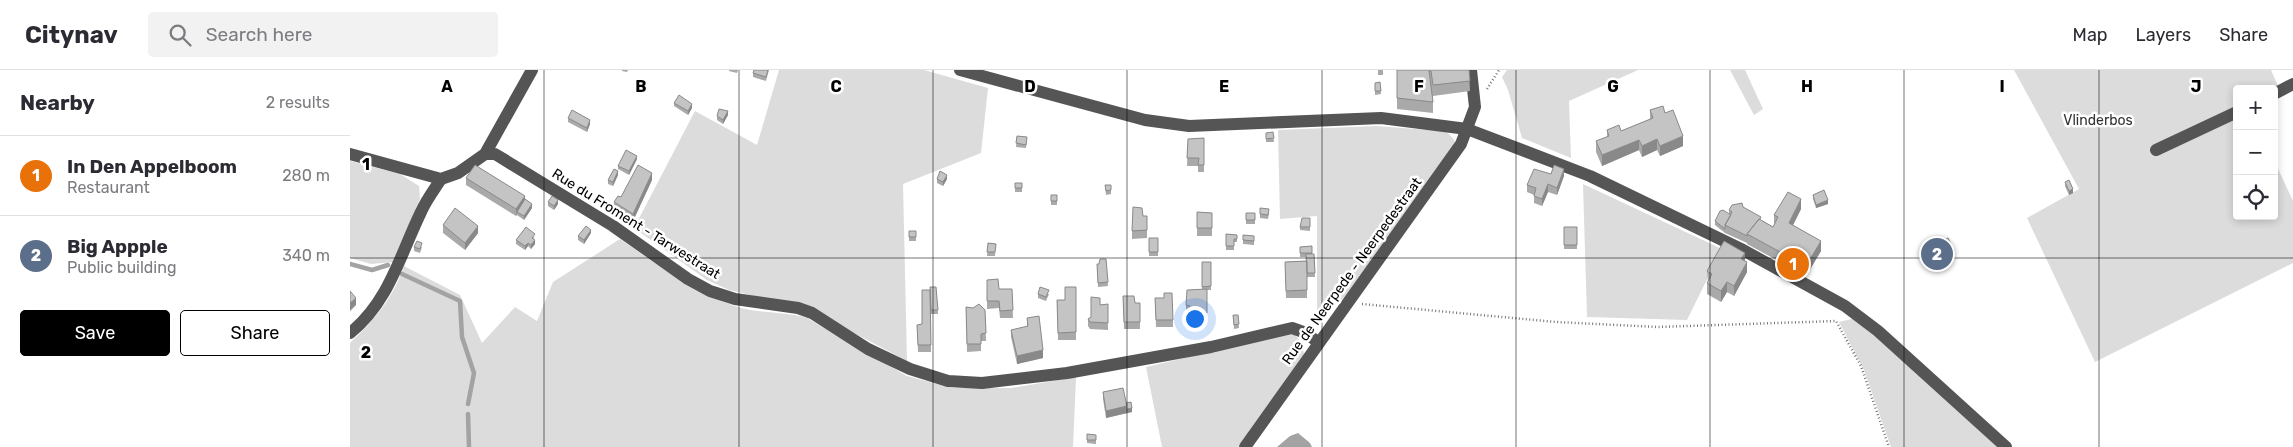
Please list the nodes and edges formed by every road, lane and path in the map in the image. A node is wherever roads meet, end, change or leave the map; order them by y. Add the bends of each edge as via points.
1 (532, 70) edge
2 (960, 70) edge
3 (1471, 70) edge
4 (2293, 84) edge
5 (2278, 92) edge
6 (2233, 114) edge
7 (1467, 129) junction
8 (2156, 150) dead end
9 (350, 154) edge
10 (486, 154) junction
11 (441, 179) junction
12 (1348, 302) junction
13 (350, 333) edge
14 (1319, 343) junction
15 (1245, 447) edge
16 (1889, 447) edge
17 (2006, 447) edge

1 - 10 street
2 - 7 street via 1145,120 1189,126 1381,118
3 - 7 street, Rue de Neerpede - Neerpedestraat via 1475,107
4 - 5 street
6 - 8 street
7 - 12 street, Rue de Neerpede - Neerpedestraat via 1461,144
7 - 17 street via 1590,176 1743,250 1845,306 1878,330
9 - 11 street
10 - 11 street via 458,173
10 - 14 street, Rue du Froment - Tarwestraat via 495,154 588,210 710,291 735,299 812,313 868,349 910,370 948,381 982,383 1067,373 1202,349 1292,328
11 - 13 street via 421,210 389,285 372,313
12 - 14 street, Rue de Neerpede - Neerpedestraat
12 - 16 path via 1556,322 1658,327 1836,321 1861,366
14 - 15 street, Rue de Neerpede - Neerpedestraat

